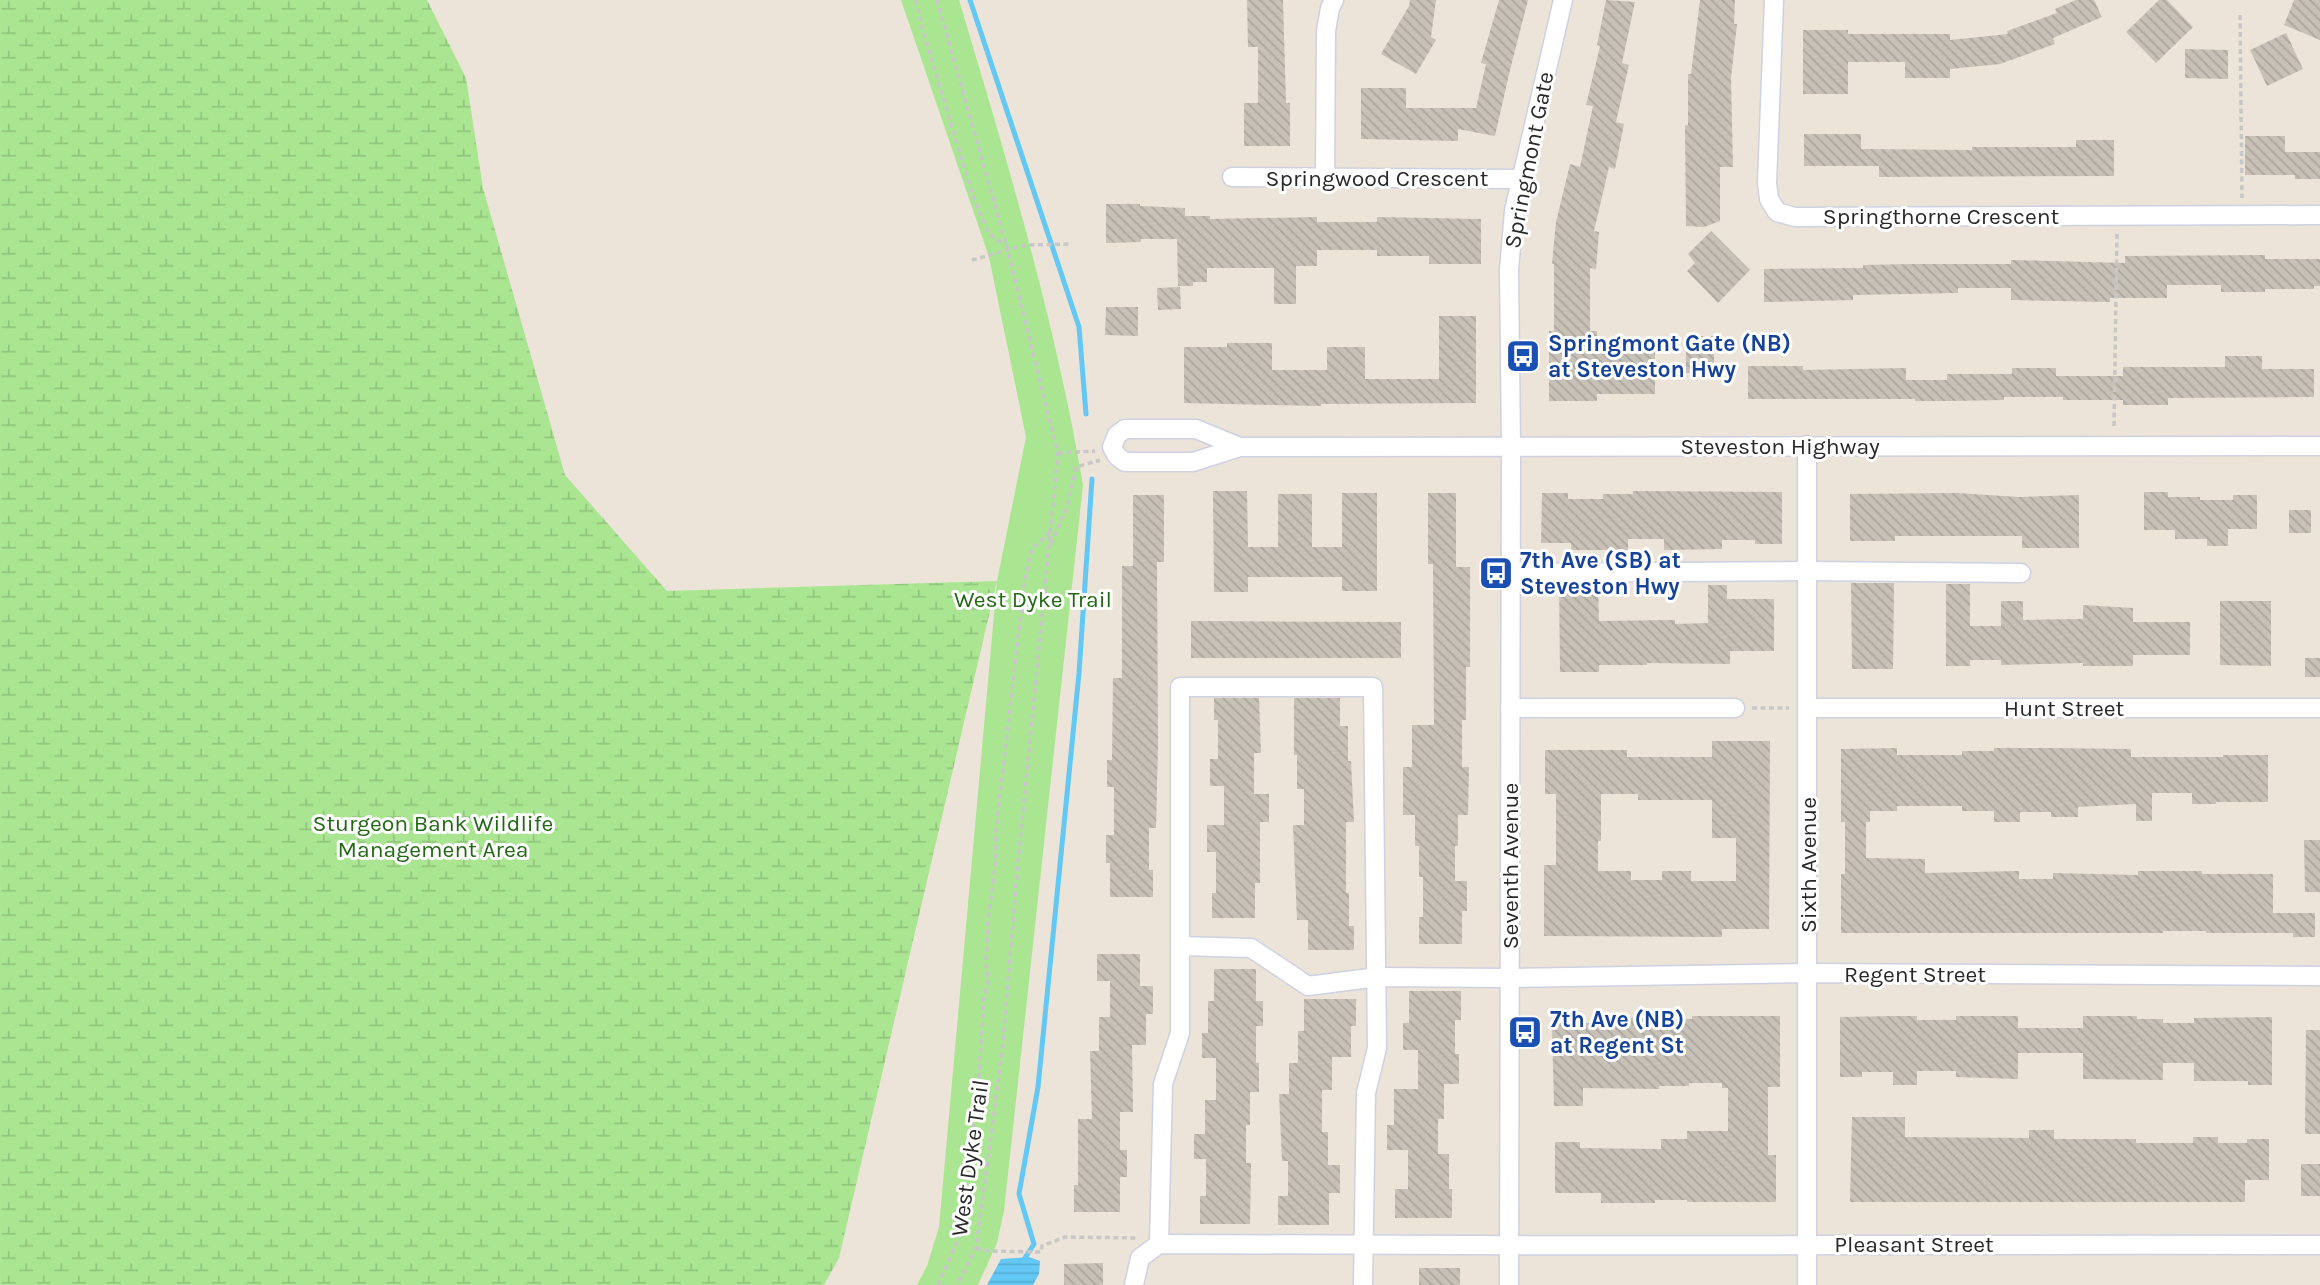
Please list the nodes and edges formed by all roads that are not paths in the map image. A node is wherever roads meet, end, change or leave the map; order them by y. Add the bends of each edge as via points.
1 (1334, 0) edge
2 (1563, 0) edge
3 (1774, 0) edge
4 (1232, 177) dead end
5 (1325, 177) junction
6 (1522, 179) junction
7 (2320, 215) edge
8 (1807, 445) junction
9 (2320, 446) edge
10 (1240, 447) junction
11 (1511, 447) junction
12 (1807, 571) junction
13 (1511, 573) junction
14 (2021, 573) dead end
15 (1510, 708) junction
16 (1735, 708) road end
17 (1809, 708) junction
18 (2320, 708) edge
19 (1180, 946) junction
20 (1807, 974) junction
21 (2320, 976) edge
22 (1377, 977) junction
23 (1509, 978) junction
24 (1159, 1241) junction
25 (1808, 1243) junction
26 (1364, 1245) junction
27 (2320, 1245) edge
28 (1508, 1247) junction
29 (1134, 1285) edge
30 (1363, 1285) edge
31 (1509, 1285) edge
32 (1807, 1285) edge

1 - 5 street via 1326,31
2 - 6 street, Springmont Gate
3 - 7 street, Springthorne Crescent via 1767,183 1777,212 1795,216
4 - 5 street, Springwood Crescent
5 - 6 street, Springwood Crescent
6 - 11 street, Springmont Gate via 1509,270
8 - 9 street, Steveston Highway
8 - 11 street, Steveston Highway
8 - 12 street, Sixth Avenue
10 - 10 street, Steveston Highway via 1196,429 1125,429 1116,435 1112,447 1125,462 1193,462
10 - 11 street, Steveston Highway
11 - 13 street, Seventh Avenue
12 - 13 street
12 - 14 street
12 - 17 street, Sixth Avenue
13 - 15 street, Seventh Avenue
15 - 16 street
15 - 23 street, Seventh Avenue
17 - 18 street, Hunt Street
17 - 20 street, Sixth Avenue
19 - 22 street, Regent Street via 1251,948 1307,986
19 - 22 street via 1180,687 1373,687
19 - 24 street via 1180,1033 1163,1084
20 - 21 street, Regent Street
20 - 23 street, Regent Street
20 - 25 street, Sixth Avenue
22 - 23 street, Regent Street
22 - 26 street via 1377,1048 1366,1093
23 - 28 street, Seventh Avenue
24 - 26 street, Pleasant Street
24 - 29 street via 1140,1258
25 - 27 street, Pleasant Street
25 - 28 street, Pleasant Street
25 - 32 street, Sixth Avenue
26 - 28 street, Pleasant Street
26 - 30 street
28 - 31 street, Seventh Avenue

